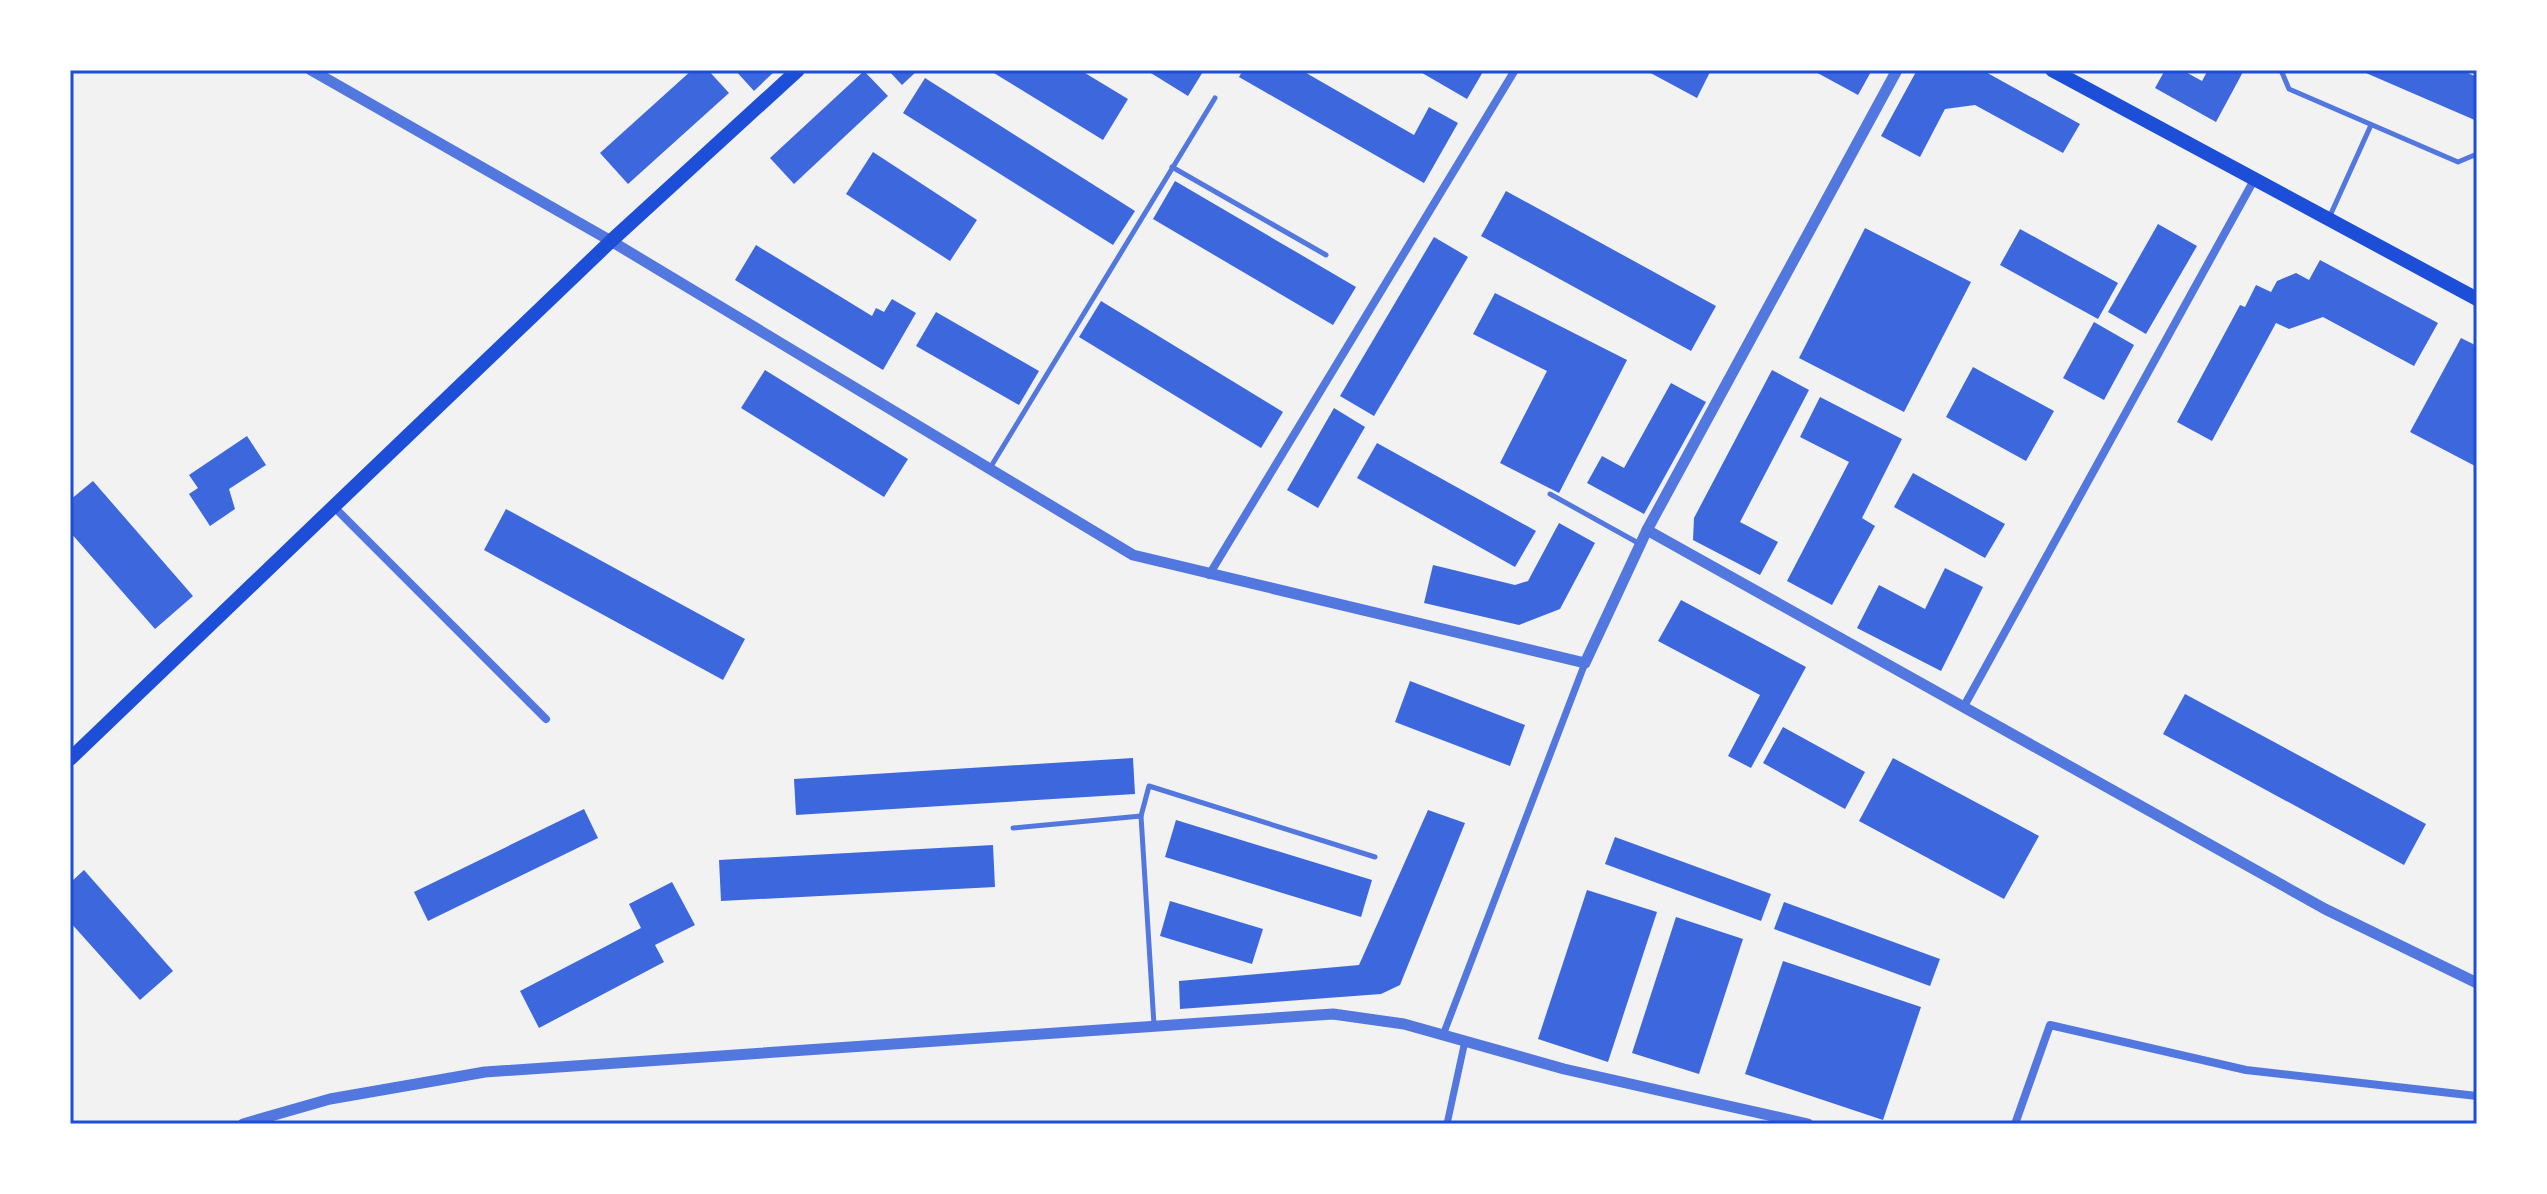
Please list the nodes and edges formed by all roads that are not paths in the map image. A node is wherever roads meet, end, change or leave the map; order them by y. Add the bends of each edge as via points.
1 (311, 70) edge
2 (798, 70) edge
3 (1515, 70) edge
4 (1897, 70) edge
5 (2052, 70) edge
6 (2281, 70) edge
7 (1215, 98) dead end
8 (2371, 125) junction
9 (2477, 154) edge
10 (1172, 167) junction
11 (2254, 180) junction
12 (2328, 219) junction
13 (611, 241) junction
14 (1326, 255) dead end
15 (2477, 299) edge
16 (989, 469) junction
17 (1550, 494) dead end
18 (333, 506) junction
19 (1647, 530) junction
20 (1641, 544) junction
21 (1209, 575) junction
22 (1585, 663) junction
23 (1963, 708) junction
24 (546, 719) dead end
25 (70, 759) edge
26 (1141, 816) junction
27 (1013, 828) dead end
28 (1375, 857) dead end
29 (2477, 983) edge
30 (1155, 1026) junction
31 (1443, 1035) junction
32 (1465, 1041) junction
33 (2477, 1096) edge
34 (243, 1124) edge
35 (1447, 1124) edge
36 (1808, 1124) edge
37 (2015, 1124) edge

1 - 13 street
2 - 13 main road
3 - 21 street
4 - 19 street
5 - 11 main road
6 - 8 lane via 2289,89
7 - 10 lane
8 - 9 lane via 2458,162
8 - 12 lane
10 - 14 lane
10 - 16 lane
11 - 12 main road
11 - 23 street
12 - 15 main road
13 - 16 street
13 - 18 main road
16 - 21 street via 1133,555
17 - 20 lane
18 - 24 street
18 - 25 main road
19 - 20 street
19 - 23 street
20 - 22 street
21 - 22 street
22 - 31 street
23 - 29 street via 2325,909
26 - 27 lane
26 - 28 lane via 1149,786
26 - 30 lane
30 - 31 street via 1333,1014
30 - 34 street via 485,1072 330,1099
31 - 32 street
32 - 35 street
32 - 36 street
33 - 37 street via 2246,1070 2050,1025

